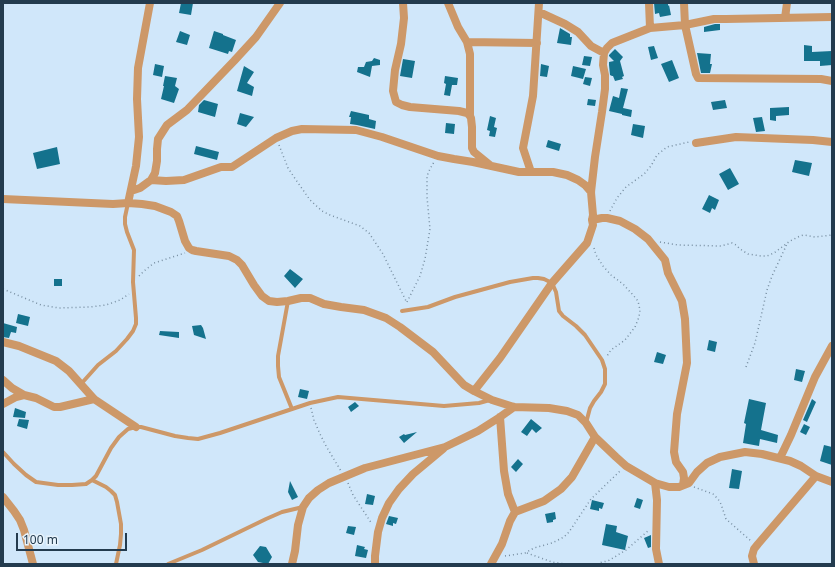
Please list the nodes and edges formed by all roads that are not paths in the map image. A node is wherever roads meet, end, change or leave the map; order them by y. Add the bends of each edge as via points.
1 (150, 3) edge
2 (280, 3) edge
3 (403, 3) edge
4 (448, 3) edge
5 (539, 3) edge
6 (649, 3) edge
7 (684, 3) edge
8 (787, 3) edge
9 (539, 12) junction
10 (832, 17) edge
11 (785, 18) junction
12 (685, 24) junction
13 (650, 28) junction
14 (466, 42) junction
15 (537, 44) junction
16 (604, 53) junction
17 (832, 81) edge
18 (470, 116) junction
19 (832, 142) edge
20 (696, 143) road end
21 (492, 166) junction
22 (531, 172) junction
23 (151, 180) junction
24 (131, 191) junction
25 (591, 192) junction
26 (3, 199) edge
27 (128, 203) junction
28 (592, 220) junction
29 (552, 283) junction
30 (288, 301) junction
31 (402, 311) road end
32 (3, 342) edge
33 (832, 346) edge
34 (3, 380) edge
35 (80, 384) junction
36 (474, 391) junction
37 (24, 395) junction
38 (94, 399) junction
39 (492, 400) junction
40 (3, 404) edge
41 (514, 407) junction
42 (292, 410) junction
43 (500, 417) junction
44 (586, 424) junction
45 (136, 427) junction
46 (595, 436) junction
47 (446, 447) junction
48 (3, 452) edge
49 (780, 458) junction
50 (816, 476) junction
51 (92, 480) junction
52 (832, 482) edge
53 (655, 483) junction
54 (682, 485) junction
55 (3, 496) edge
56 (303, 507) junction
57 (514, 512) junction
58 (176, 561) junction
59 (493, 561) edge
60 (33, 564) edge
61 (116, 564) edge
62 (168, 564) edge
63 (182, 564) edge
64 (292, 564) edge
65 (375, 564) edge
66 (658, 564) edge
67 (754, 564) edge

1 - 24 street via 138,68 139,137
2 - 23 street via 256,37 234,61 187,110 162,131 158,139 155,173
3 - 18 street via 404,18 393,91 396,102 410,107 459,111
4 - 14 street
5 - 9 street
6 - 13 street
7 - 12 street
8 - 11 street
9 - 15 street
9 - 16 street via 566,24 578,32 590,46
10 - 11 street
11 - 12 street via 714,20
12 - 13 street
12 - 17 street via 698,78
13 - 16 street via 612,43
14 - 15 street
14 - 18 street via 470,54
15 - 22 street via 533,96 523,148
16 - 25 street via 605,89
18 - 21 street via 472,148
19 - 20 street via 736,137
21 - 22 street
21 - 23 street via 438,156 356,130 302,129 276,138 232,167 221,167 184,180
22 - 25 street via 553,172 573,177
23 - 24 street
24 - 27 street
25 - 28 street
26 - 27 street
27 - 30 street via 155,206 172,212 177,216 189,248 230,256 242,265 262,296 269,301
27 - 35 lane via 125,224 134,250 136,324 133,332 116,351
28 - 29 street via 593,225 587,243
28 - 54 street via 607,218 620,221 648,239 665,260 672,283 682,301 687,363 677,414 674,452 676,462 683,472
29 - 31 lane via 538,278 516,281 428,307
29 - 36 street
29 - 44 lane via 559,311 585,335 605,369 605,384 590,408
30 - 36 street via 310,298 324,304 364,310 386,318 432,352
30 - 42 lane via 278,366 279,377
32 - 35 street via 56,361
33 - 49 street via 815,377
34 - 37 street
35 - 38 street
36 - 39 street
37 - 38 street via 60,408
37 - 40 street
38 - 45 street
39 - 41 street
39 - 42 lane via 444,406 338,397
41 - 43 street
41 - 44 street via 567,411 578,416
42 - 45 lane via 198,439
43 - 47 street
43 - 57 street via 504,471
44 - 46 street
45 - 51 lane via 119,436
46 - 53 street via 626,466
46 - 57 street via 572,477 561,489 544,501
47 - 56 street via 365,468 345,476 318,490
47 - 65 street via 413,474 389,503 378,532
48 - 51 lane via 36,482 58,486 86,484
49 - 50 street via 801,466
49 - 54 street via 745,452 720,457 707,463 689,482
50 - 52 street
50 - 67 street via 756,546 752,556
51 - 61 lane via 106,486 115,495 117,502 121,534
53 - 54 street via 668,487
53 - 66 street
55 - 60 street via 20,520
56 - 58 lane via 282,512
56 - 64 street
57 - 59 street
58 - 62 lane
58 - 63 lane

